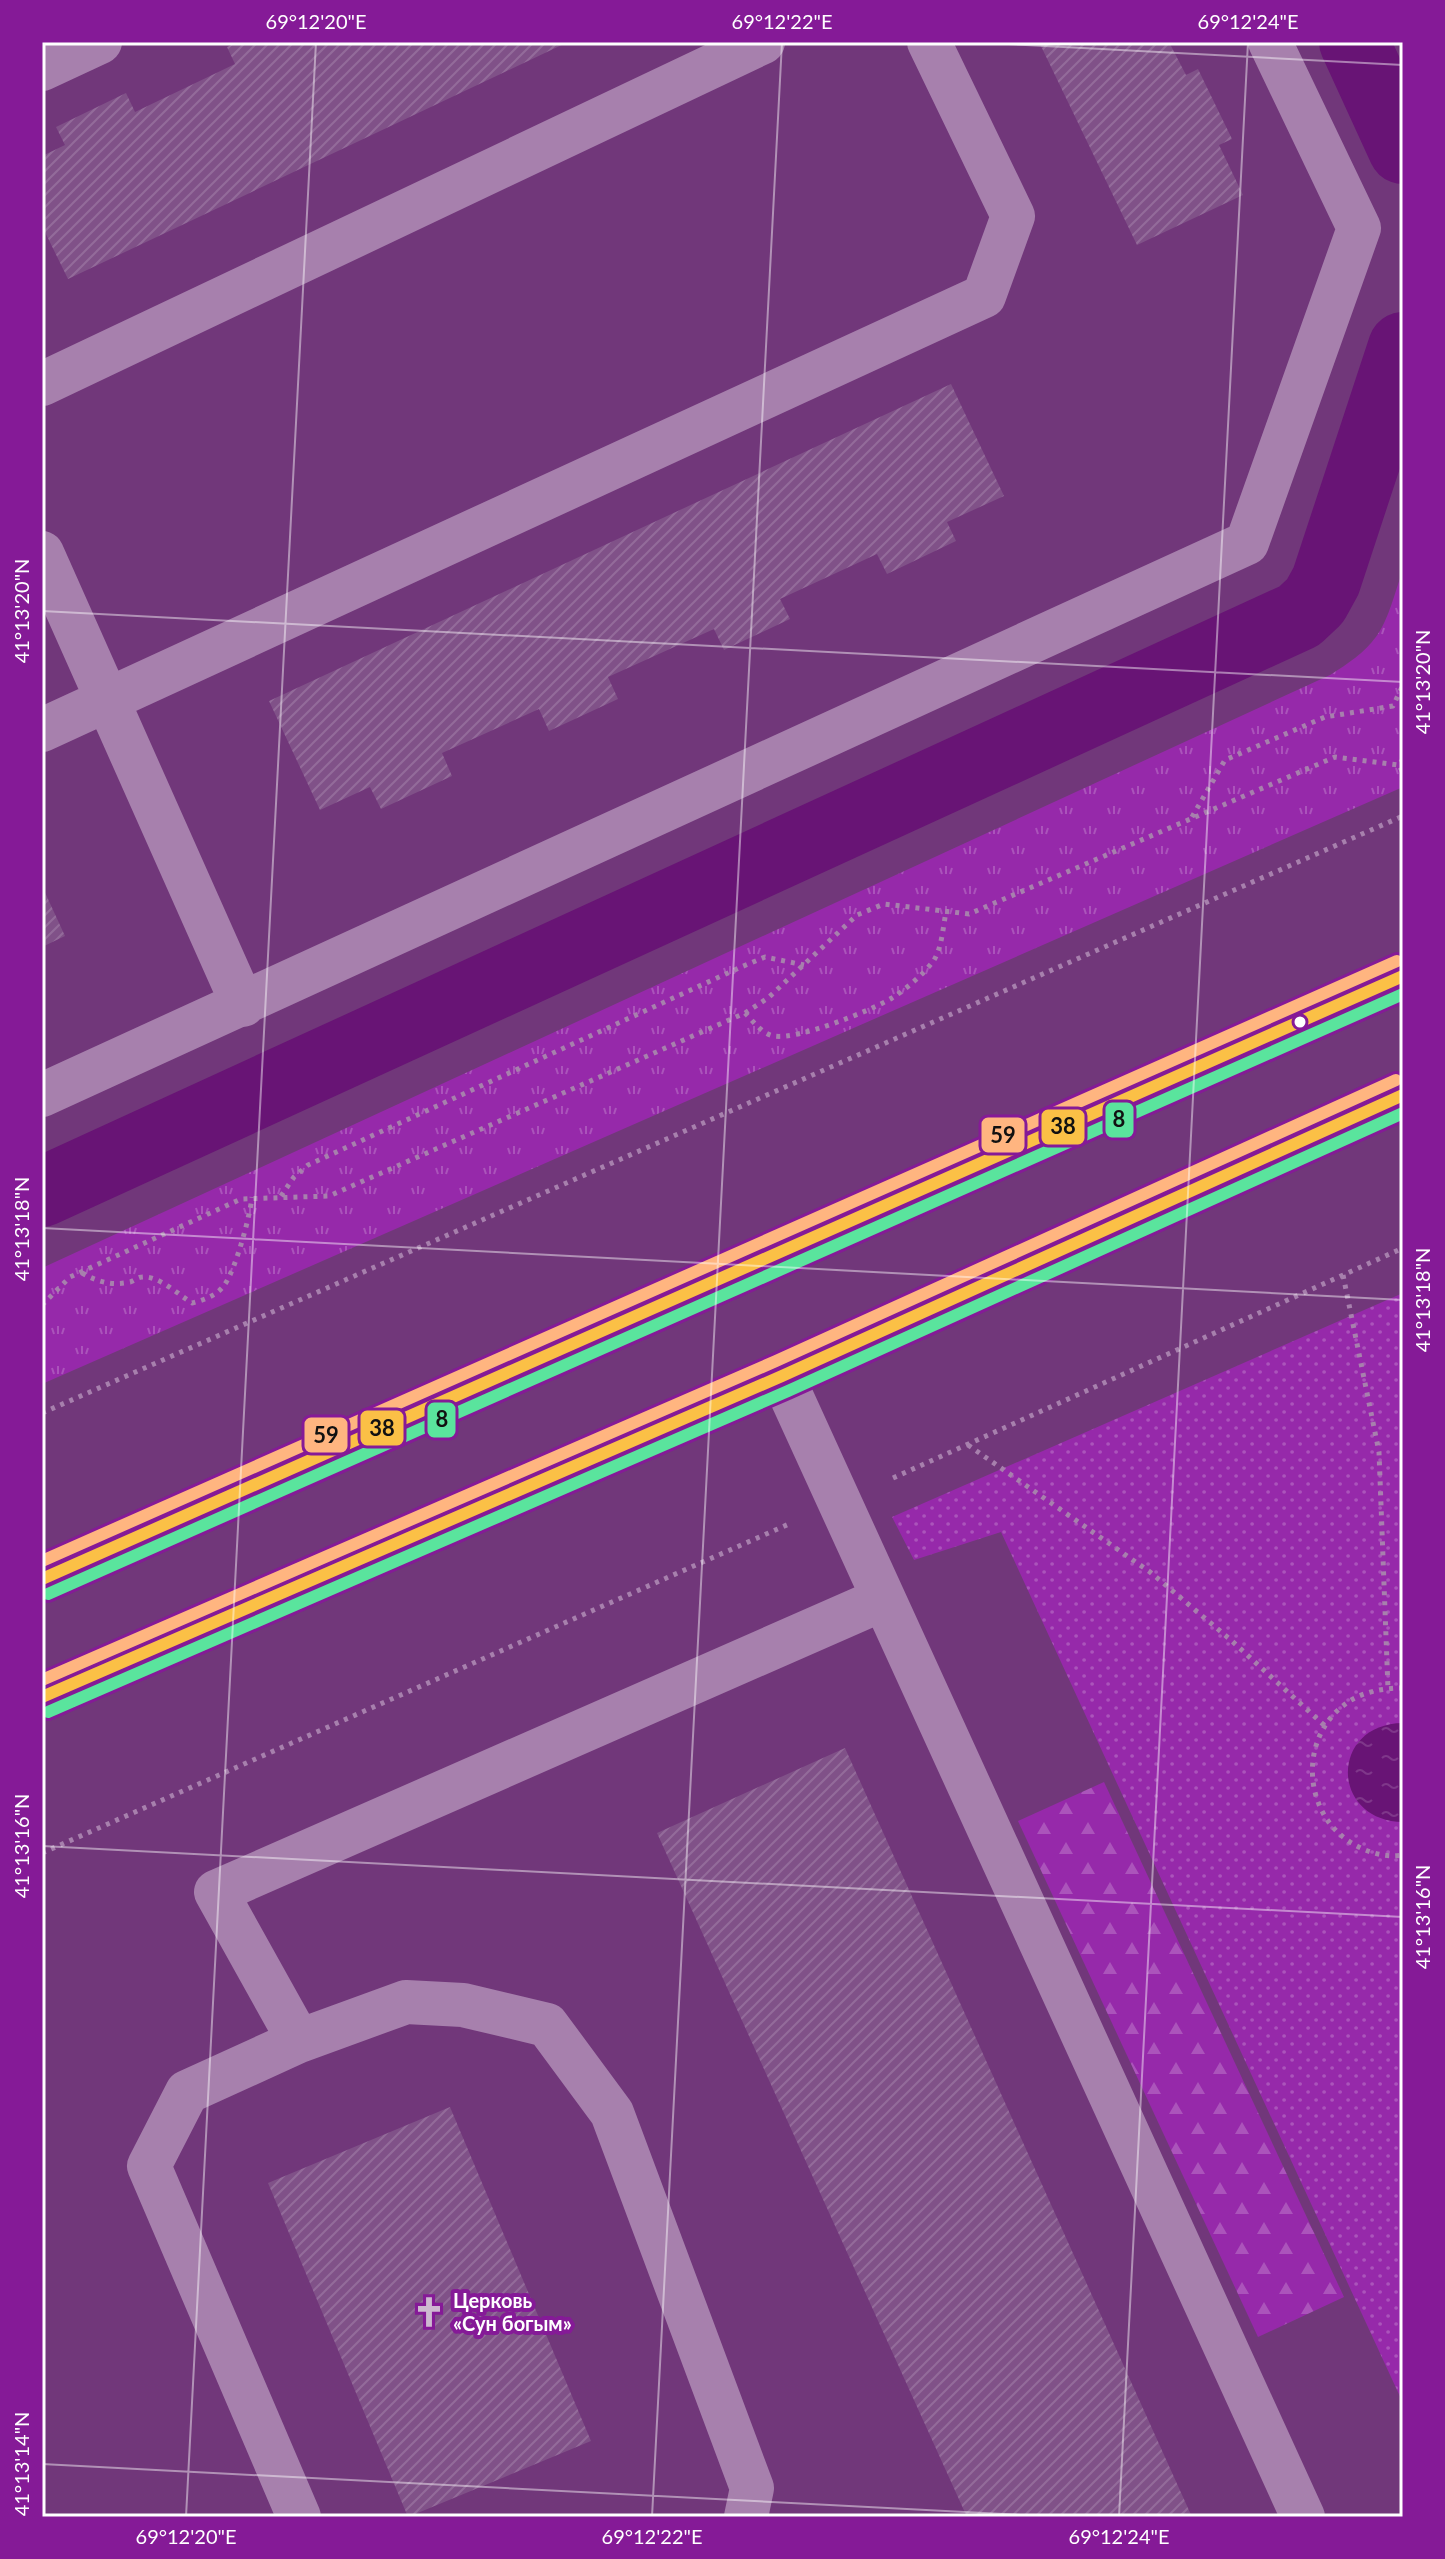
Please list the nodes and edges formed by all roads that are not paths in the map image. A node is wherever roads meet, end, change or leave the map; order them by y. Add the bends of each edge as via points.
1 (100, 42) edge
2 (763, 42) edge
3 (929, 42) edge
4 (1270, 42) edge
5 (42, 69) edge
6 (42, 384) edge
7 (42, 553) edge
8 (107, 700) junction
9 (42, 730) edge
10 (1403, 976) edge
11 (243, 1005) junction
12 (42, 1095) edge
13 (1403, 1095) edge
14 (782, 1376) junction
15 (42, 1579) edge
16 (883, 1599) junction
17 (42, 1697) edge
18 (299, 2041) junction
19 (299, 2517) edge
20 (746, 2517) edge
21 (1303, 2517) edge

1 - 5 street
2 - 6 street
3 - 8 street via 1013,216 984,296
4 - 11 street via 1359,228 1247,543
7 - 8 street
8 - 9 street
8 - 11 street
10 - 15 main road
11 - 12 street
13 - 14 main road
14 - 16 street
14 - 17 main road
16 - 18 street via 216,1892
16 - 21 street
18 - 19 street via 187,2092 149,2166
18 - 20 street via 406,2002 463,2005 547,2025 612,2113 752,2488

